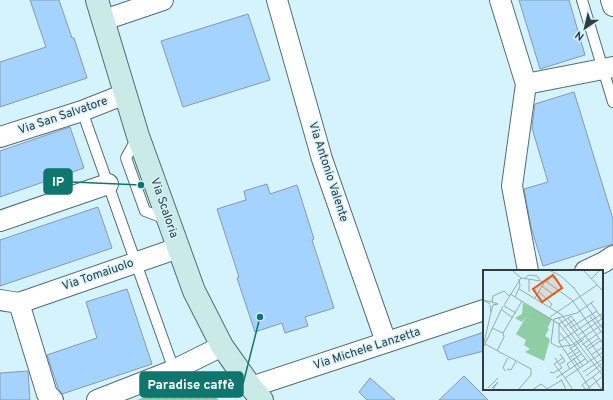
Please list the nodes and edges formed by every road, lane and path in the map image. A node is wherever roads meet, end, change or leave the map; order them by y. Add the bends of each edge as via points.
1 (164, 0) edge
2 (277, 0) edge
3 (500, 0) edge
4 (582, 0) edge
5 (611, 0) edge
6 (613, 6) edge
7 (100, 10) edge
8 (608, 68) edge
9 (526, 84) junction
10 (125, 94) junction
11 (613, 102) edge
12 (82, 110) junction
13 (0, 137) edge
14 (108, 184) junction
15 (0, 221) edge
16 (178, 248) junction
17 (613, 256) edge
18 (136, 262) junction
19 (528, 270) edge
20 (587, 270) edge
21 (9, 302) edge
22 (483, 310) edge
23 (386, 342) junction
24 (222, 346) junction
25 (174, 370) junction
26 (256, 393) edge
27 (53, 400) edge
28 (97, 400) edge

1 - 7 street
2 - 23 street, Via Antonio Valente via 322,159
3 - 9 street
4 - 8 lane
5 - 6 street
7 - 10 main road, Via Scaloria
8 - 9 street
8 - 11 lane
9 - 19 street via 512,186
10 - 12 street, Via San Salvatore
10 - 16 main road, Via Scaloria
12 - 13 street, Via San Salvatore
12 - 14 lane
14 - 15 street
14 - 18 lane
16 - 18 street, Via Tomaiuolo
16 - 24 main road, Via Scaloria via 194,291
17 - 20 street
18 - 21 street, Via Tomaiuolo
18 - 25 lane
21 - 27 street via 47,394
22 - 23 street, Via Michele Lanzetta
23 - 26 street, Via Michele Lanzetta
24 - 25 street
24 - 26 main road, Via Scaloria
25 - 28 street

